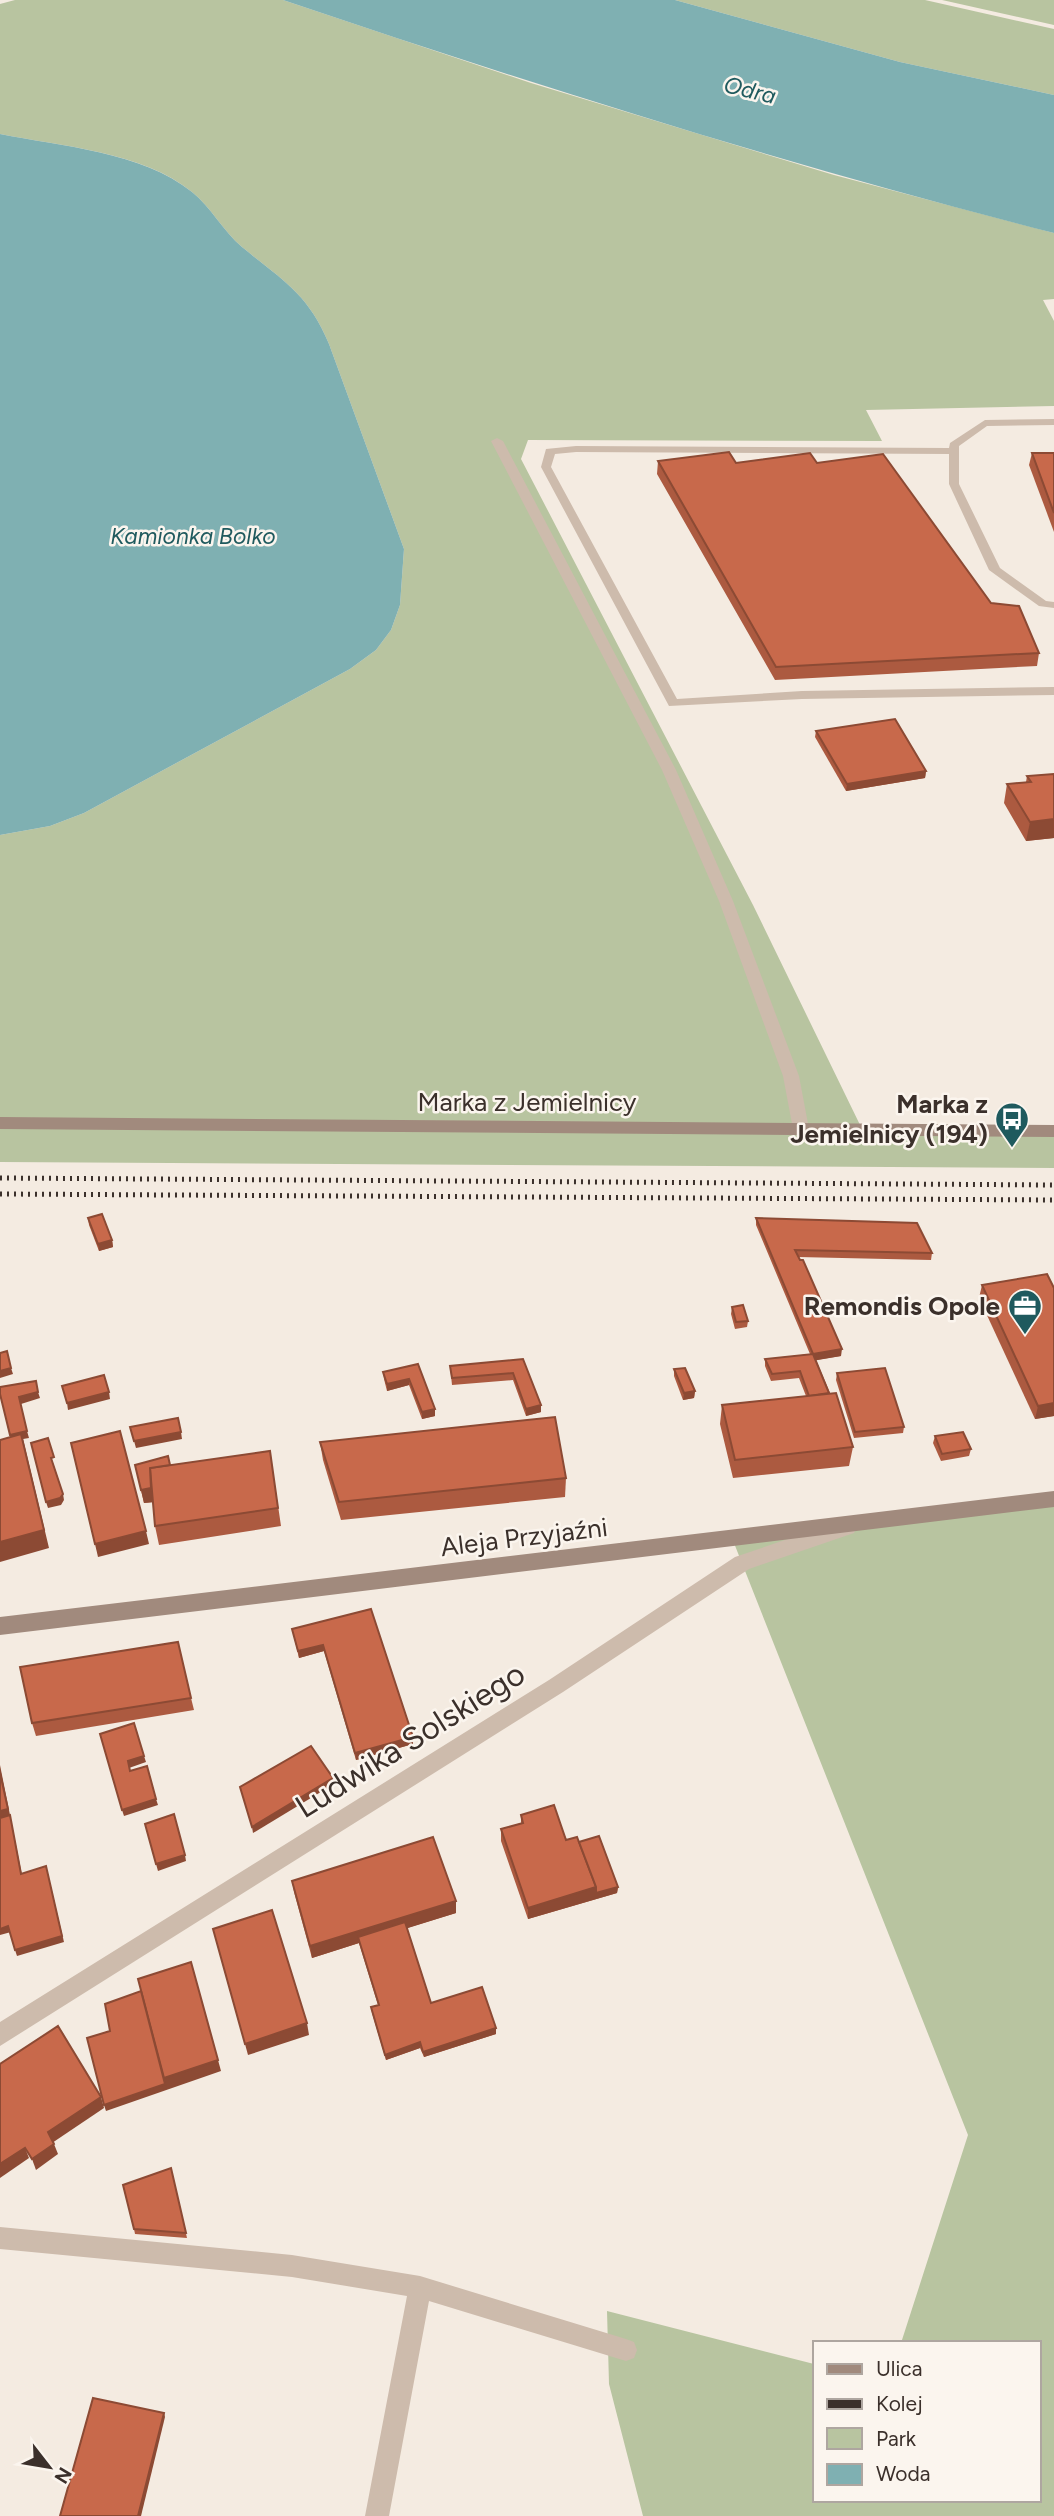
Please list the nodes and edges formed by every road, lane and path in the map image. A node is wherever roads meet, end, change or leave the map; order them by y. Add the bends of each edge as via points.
1 (1054, 422) edge
2 (497, 441) dead end
3 (954, 451) junction
4 (1054, 605) edge
5 (1054, 691) edge
6 (0, 1123) edge
7 (801, 1129) junction
8 (1054, 1131) edge
9 (1054, 1499) edge
10 (864, 1522) junction
11 (0, 1626) edge
12 (0, 2035) edge
13 (0, 2238) edge
14 (420, 2287) junction
15 (626, 2350) dead end
16 (377, 2516) edge

1 - 3 lane via 985,423 954,445
2 - 7 street via 669,770 726,901 791,1076
3 - 4 lane via 954,484 995,570 1043,604
3 - 5 lane via 576,449 550,451 546,467 673,704 802,695
6 - 7 main road, Marka z Jemielnicy
7 - 8 main road, Marka z Jemielnicy
9 - 10 main road, Aleja Przyjaźni
10 - 11 main road, Aleja Przyjaźni
10 - 12 street, Ludwika Solskiego via 742,1563 556,1686
13 - 14 lane via 292,2266
14 - 15 lane
14 - 16 lane

